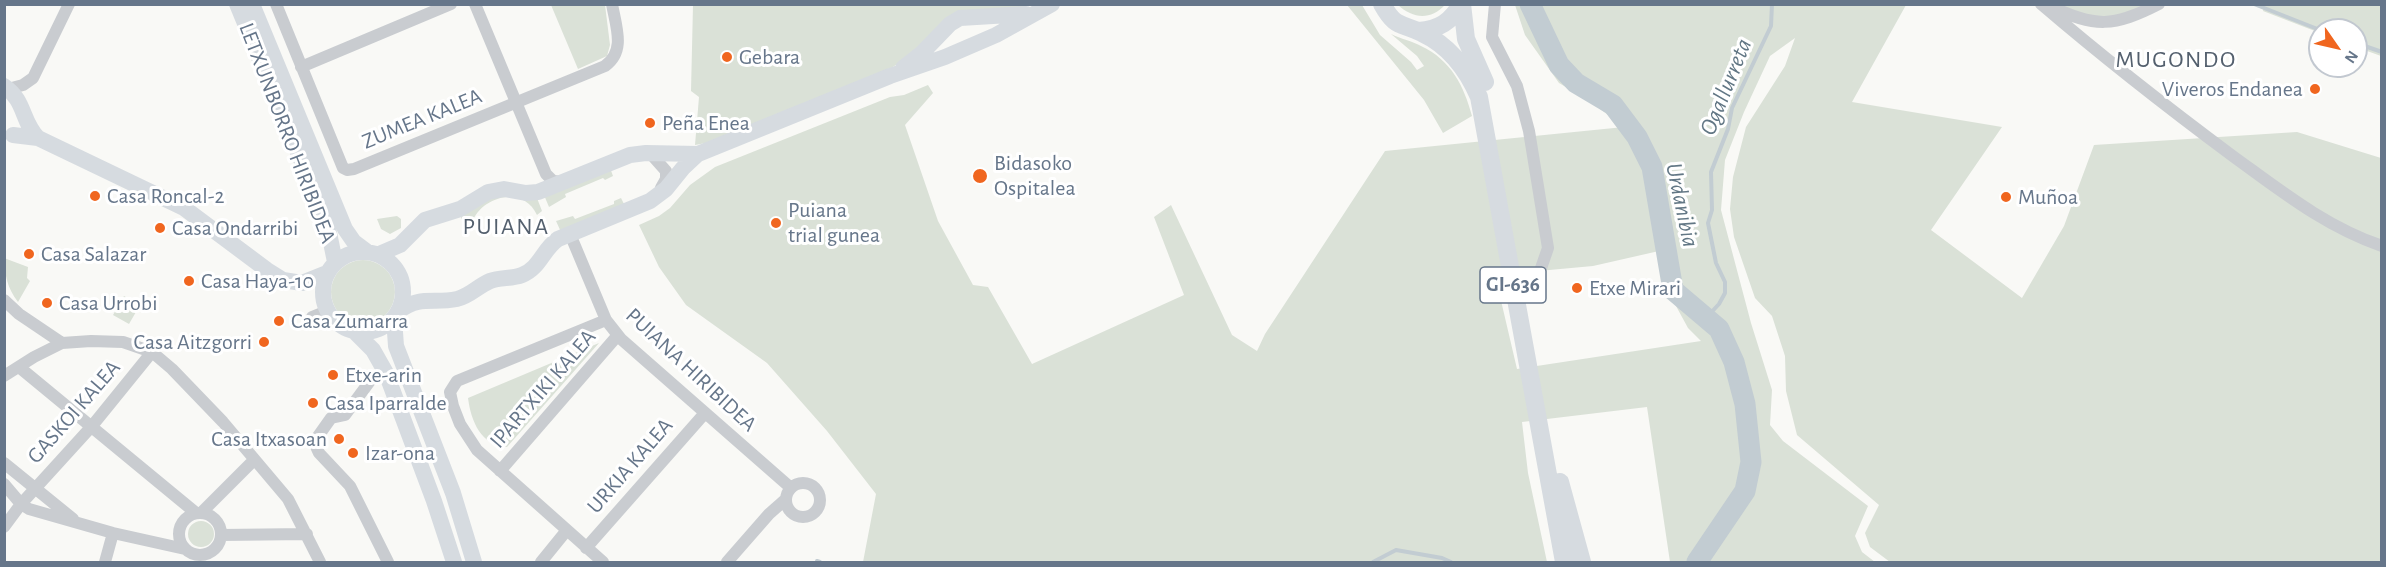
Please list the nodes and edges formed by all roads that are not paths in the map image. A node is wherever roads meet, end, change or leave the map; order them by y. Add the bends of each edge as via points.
1 (237, 4) edge
2 (252, 4) edge
3 (276, 4) edge
4 (451, 4) edge
5 (475, 4) edge
6 (612, 4) edge
7 (1052, 4) edge
8 (1462, 4) edge
9 (1495, 4) edge
10 (2041, 4) edge
11 (2046, 4) edge
12 (2159, 4) edge
13 (1382, 5) edge
14 (67, 6) edge
15 (1034, 13) junction
16 (976, 16) junction
17 (950, 24) junction
18 (1419, 31) junction
19 (996, 35) junction
20 (945, 57) junction
21 (301, 67) junction
22 (890, 76) junction
23 (7, 87) edge
24 (516, 103) junction
25 (24, 115) junction
26 (7, 138) edge
27 (38, 138) junction
28 (650, 153) junction
29 (698, 154) junction
30 (343, 168) joint
31 (546, 174) junction
32 (564, 182) junction
33 (538, 192) junction
34 (650, 201) junction
35 (570, 234) junction
36 (2382, 246) edge
37 (373, 253) junction
38 (331, 268) junction
39 (1539, 274) dead end
40 (302, 283) junction
41 (4, 300) edge
42 (321, 309) junction
43 (396, 314) junction
44 (606, 320) junction
45 (354, 331) junction
46 (618, 335) junction
47 (62, 343) junction
48 (152, 352) junction
49 (19, 367) junction
50 (4, 376) edge
51 (370, 381) dead end
52 (705, 413) junction
53 (92, 426) junction
54 (254, 460) junction
55 (4, 463) edge
56 (500, 471) junction
57 (1560, 482) junction
58 (4, 484) edge
59 (36, 488) junction
60 (21, 504) junction
61 (198, 513) junction
62 (77, 523) junction
63 (4, 527) edge
64 (567, 530) junction
65 (113, 533) junction
66 (307, 534) junction
67 (221, 535) junction
68 (586, 548) junction
69 (185, 549) junction
70 (210, 558) edge
71 (105, 562) edge
72 (320, 562) edge
73 (388, 562) edge
74 (454, 562) edge
75 (474, 562) edge
76 (541, 562) edge
77 (603, 562) edge
78 (726, 562) edge
79 (1564, 562) edge
80 (1576, 562) edge
81 (1582, 562) edge

1 - 38 street, LETXUNBORRO HIRIBIDEA via 327,223
2 - 37 street, LETXUNBORRO HIRIBIDEA via 345,229 354,242
3 - 21 street, LETXUNBORRO HIRIBIDEA
4 - 21 street
5 - 24 street
6 - 24 street, ZUMEA KALEA via 618,43 614,59
7 - 15 street
8 - 18 main road, GI-636 via 1445,24
8 - 57 main road, GI-636 via 1466,39 1496,112
9 - 39 street via 1492,37 1517,86 1529,131 1548,248
10 - 36 street via 2160,103 2297,203 2361,239
11 - 12 street via 2076,19 2099,22 2121,20
13 - 18 main road, GI-636 via 1396,23
14 - 23 street via 33,78 23,85
15 - 16 street
15 - 19 street
16 - 17 street
16 - 19 street via 989,24
17 - 20 street via 942,40
17 - 22 street
18 - 79 main road, GI-636 via 1458,59 1471,78 1481,106
19 - 20 street
20 - 22 street
21 - 30 street, LETXUNBORRO HIRIBIDEA
22 - 29 street
23 - 25 street via 19,99
24 - 30 street, ZUMEA KALEA via 354,170
24 - 31 street
25 - 26 street via 20,128
25 - 27 street
26 - 27 street
27 - 40 street via 184,208 275,276
28 - 29 street
28 - 32 street via 622,157
28 - 34 street via 666,175
29 - 34 street
31 - 32 street via 554,181
31 - 33 street via 545,184
32 - 33 street
33 - 37 street via 488,192 460,209 425,220 400,245
34 - 35 street
35 - 43 street via 554,242 536,266 523,275 492,281 456,299 420,300
35 - 44 street, PUIANA HIRIBIDEA
37 - 38 street via 352,253
37 - 43 street via 390,261 403,282 404,295
38 - 40 street
38 - 42 street via 323,285
40 - 42 street
41 - 47 street
42 - 45 street via 341,326
43 - 45 street via 377,330
43 - 75 street via 396,346 449,483
44 - 46 street, PUIANA HIRIBIDEA
44 - 56 street via 457,381 450,392 460,424 477,450
45 - 74 street via 373,350 386,373
46 - 52 street, PUIANA HIRIBIDEA
46 - 56 street, IPARTXIKI KALEA
47 - 48 street via 123,342
47 - 49 street
48 - 53 street, GASKOI KALEA
48 - 54 street via 223,422
49 - 50 street
49 - 53 street
51 - 73 street via 345,415 331,418 314,442 319,453 350,486
52 - 68 street, URKIA KALEA
52 - 78 street, PUIANA HIRIBIDEA via 789,494
53 - 59 street, GASKOI KALEA
53 - 61 street
54 - 61 street
54 - 66 street via 288,499
55 - 59 street
56 - 64 street
57 - 80 main road
57 - 81 main road, GI-636
58 - 60 street
59 - 60 street, GASKOI KALEA
59 - 62 street
60 - 62 street
60 - 63 street, GASKOI KALEA
61 - 67 street via 216,520
61 - 69 street via 182,524 179,533
62 - 65 street
64 - 68 street
64 - 76 street
65 - 69 street
65 - 71 street
66 - 67 street
66 - 72 street
67 - 70 street
68 - 77 street
69 - 70 street

